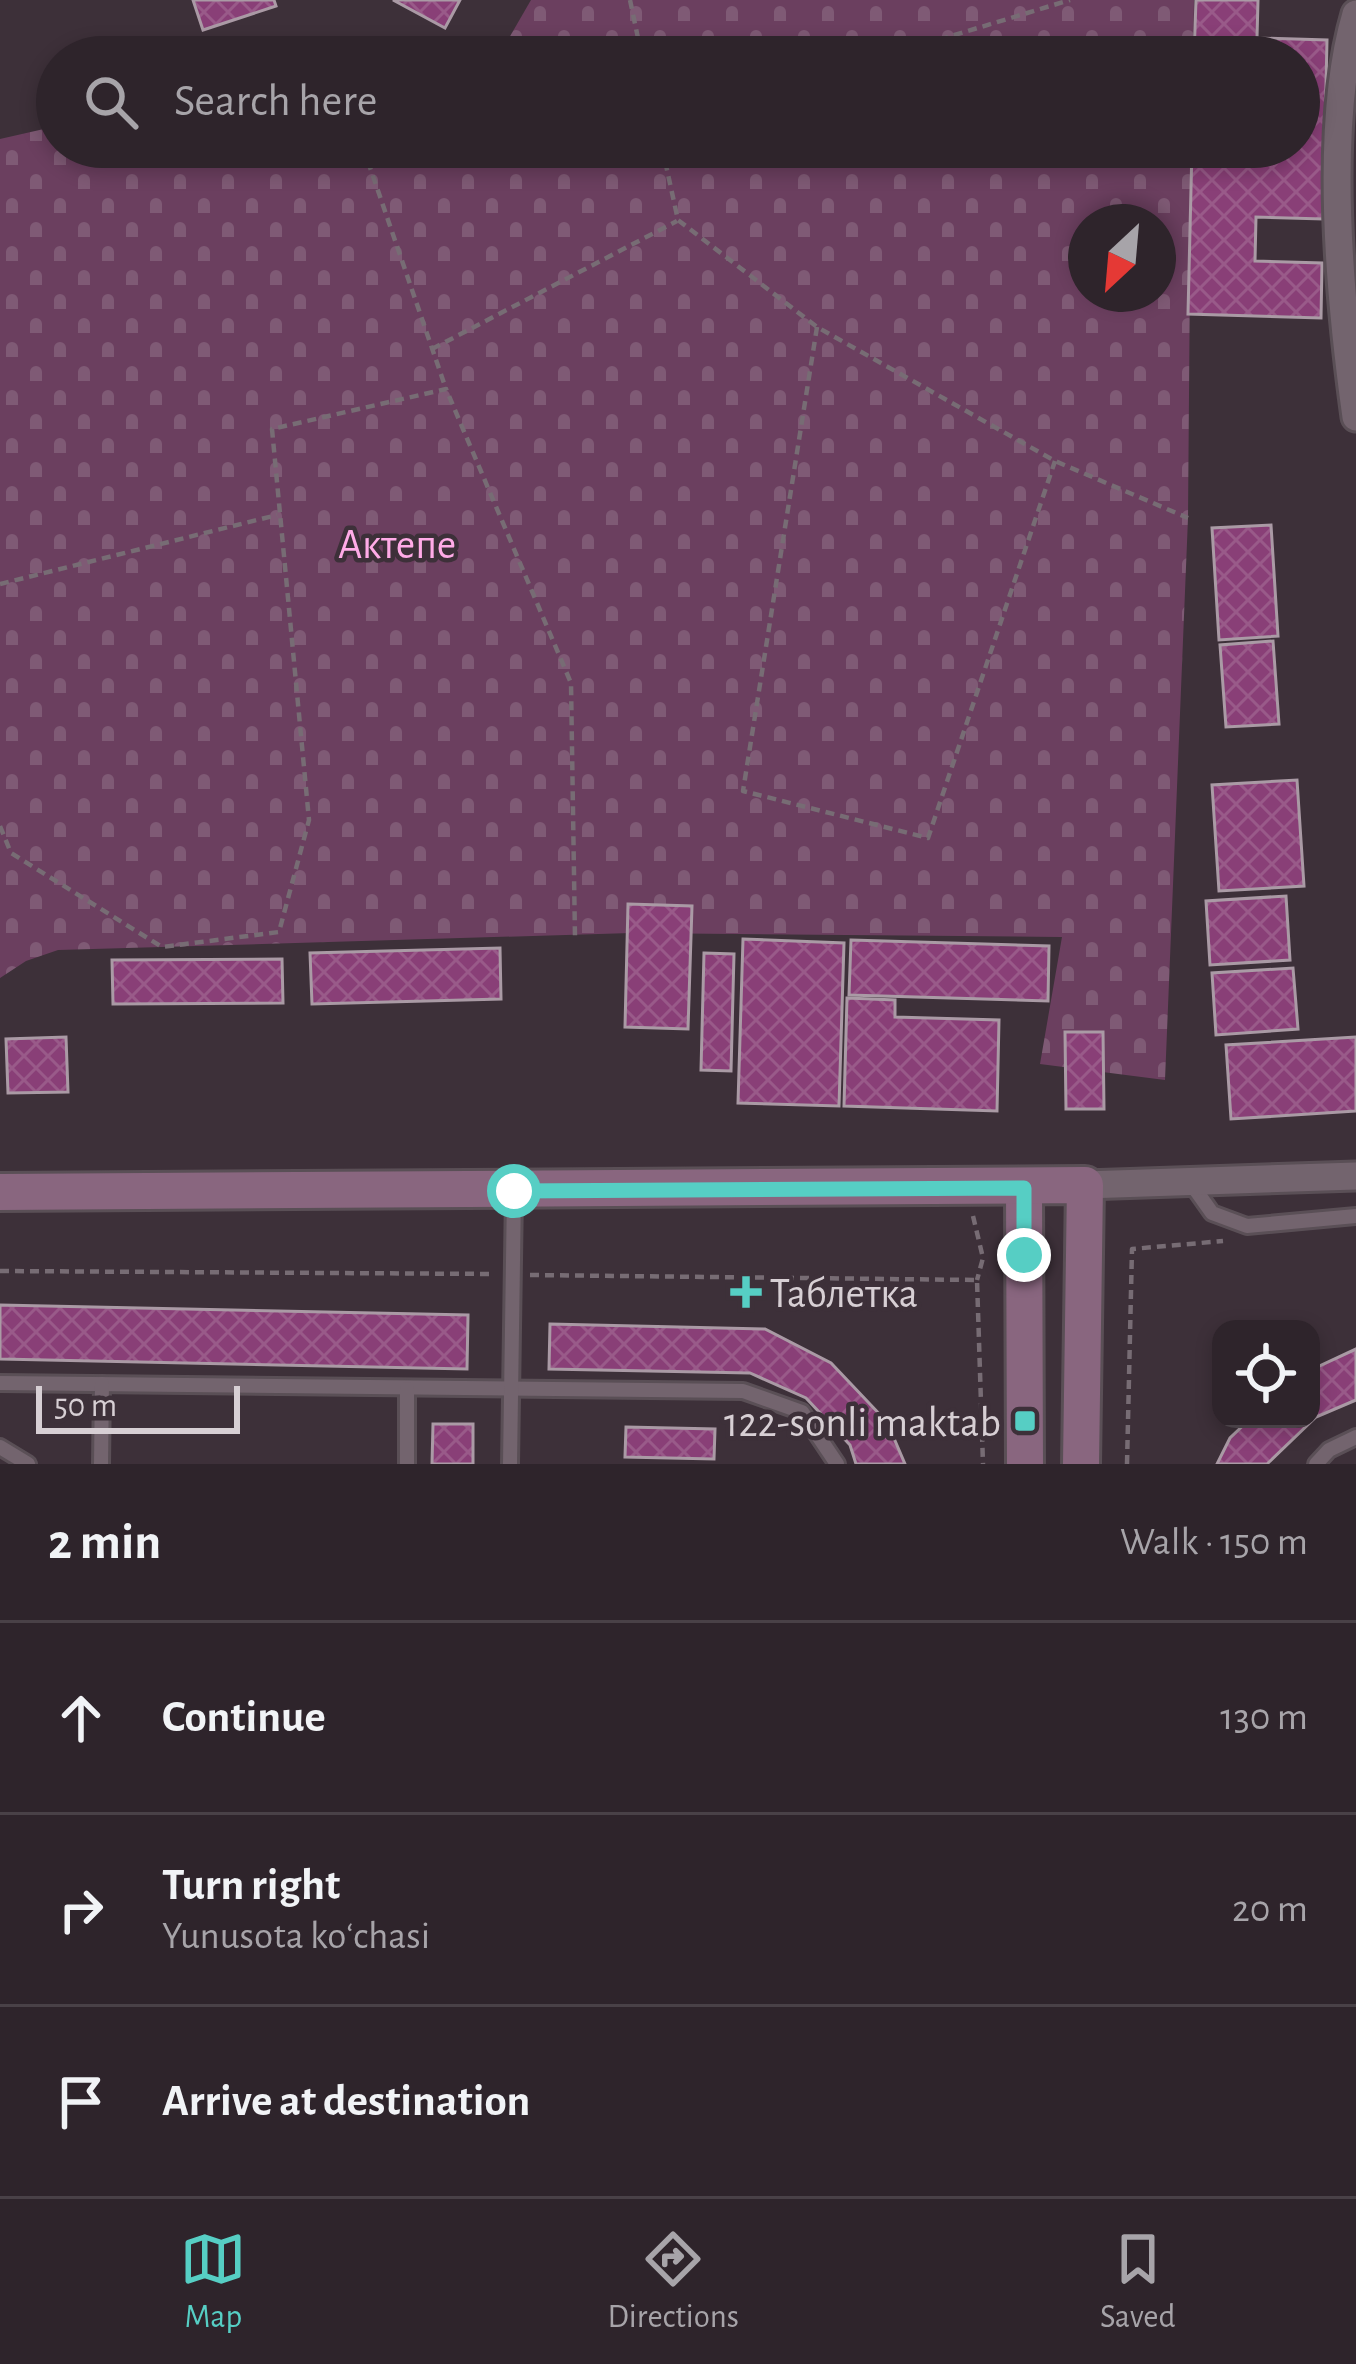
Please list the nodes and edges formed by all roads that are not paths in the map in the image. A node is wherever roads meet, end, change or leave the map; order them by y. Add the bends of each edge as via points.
1 (1356, 14) edge
2 (1356, 417) edge
3 (1356, 1176) edge
4 (1190, 1182) junction
5 (1085, 1185) junction
6 (1024, 1188) junction
7 (514, 1191) junction
8 (0, 1192) edge
9 (1356, 1216) edge
10 (0, 1383) edge
11 (102, 1384) junction
12 (407, 1389) junction
13 (511, 1390) junction
14 (1356, 1438) edge
15 (0, 1447) edge
16 (28, 1464) edge
17 (100, 1464) edge
18 (407, 1464) edge
19 (510, 1464) edge
20 (837, 1464) edge
21 (1025, 1464) edge
22 (1081, 1464) edge
23 (1316, 1464) edge

1 - 2 street via 1340,134 1341,307
3 - 4 street
4 - 5 street
4 - 9 lane via 1212,1213 1247,1226
5 - 6 street
5 - 22 street
6 - 7 street
6 - 21 street
7 - 8 street
7 - 13 lane
10 - 11 lane
11 - 12 lane
11 - 17 lane
12 - 13 lane
12 - 18 lane
13 - 19 lane
13 - 20 lane via 743,1391 802,1412
14 - 23 lane
15 - 16 lane

